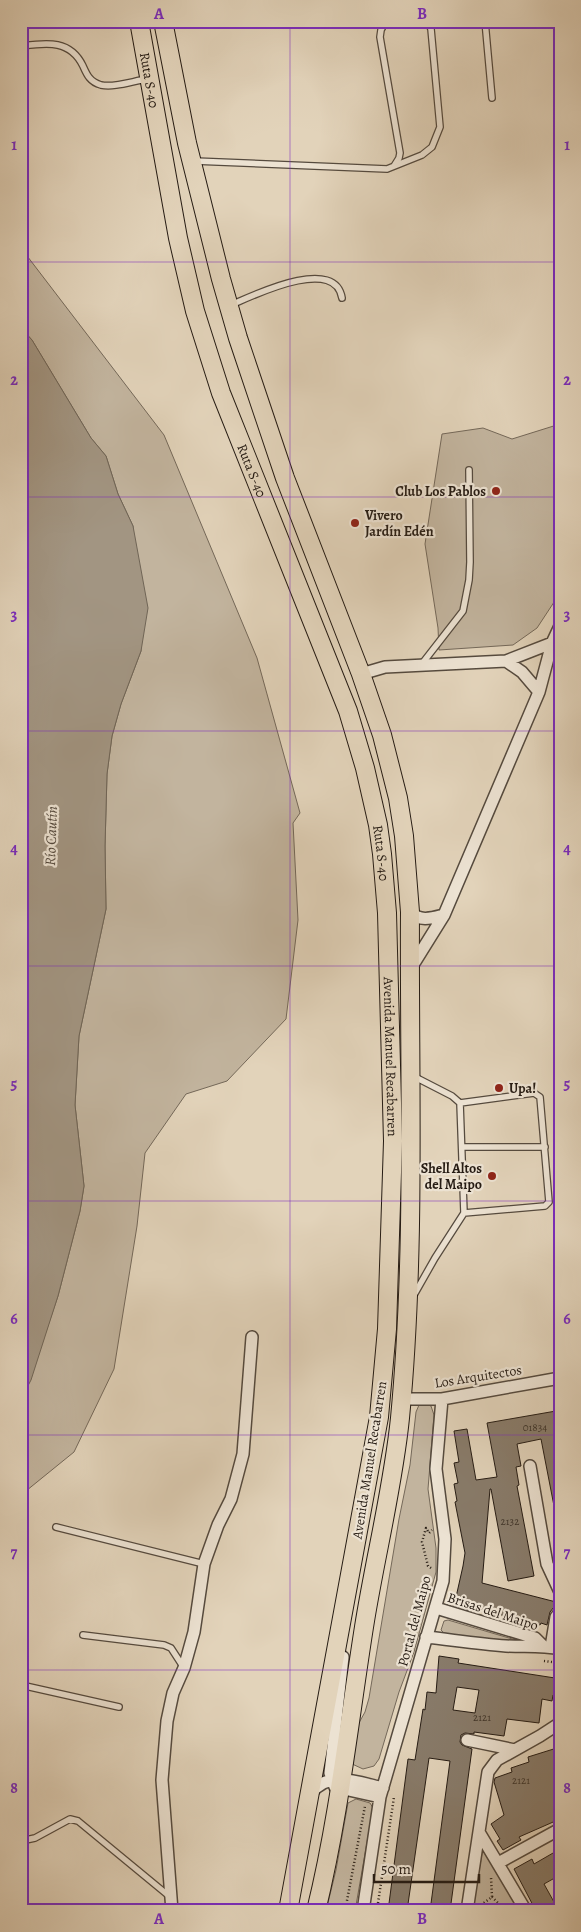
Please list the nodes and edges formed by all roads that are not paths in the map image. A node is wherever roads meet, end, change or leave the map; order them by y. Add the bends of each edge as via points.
1 (139, 21) edge
2 (386, 21) edge
3 (427, 21) edge
4 (485, 21) edge
5 (165, 22) edge
6 (21, 46) edge
7 (149, 78) junction
8 (492, 98) dead end
9 (192, 161) junction
10 (394, 166) junction
11 (342, 298) dead end
12 (229, 306) junction
13 (469, 470) dead end
14 (560, 626) edge
15 (560, 633) edge
16 (552, 643) junction
17 (506, 661) junction
18 (421, 665) junction
19 (361, 674) junction
20 (338, 683) junction
21 (539, 692) junction
22 (410, 912) junction
23 (387, 913) joint
24 (444, 915) junction
25 (410, 969) junction
26 (410, 1075) junction
27 (460, 1103) junction
28 (463, 1147) junction
29 (545, 1147) junction
30 (464, 1213) junction
31 (407, 1308) junction
32 (252, 1337) dead end
33 (560, 1378) edge
34 (401, 1399) junction
35 (442, 1399) junction
36 (530, 1466) dead end
37 (56, 1527) dead end
38 (204, 1564) junction
39 (560, 1592) edge
40 (344, 1601) junction
41 (436, 1608) junction
42 (558, 1615) edge
43 (83, 1635) dead end
44 (426, 1637) junction
45 (551, 1647) edge
46 (184, 1668) junction
47 (21, 1685) edge
48 (119, 1707) dead end
49 (560, 1723) edge
50 (467, 1740) dead end
51 (515, 1750) junction
52 (338, 1782) junction
53 (381, 1793) junction
54 (308, 1798) junction
55 (560, 1829) edge
56 (479, 1832) junction
57 (21, 1841) edge
58 (496, 1860) junction
59 (171, 1897) junction
60 (473, 1910) edge
61 (172, 1911) edge
62 (288, 1911) edge
63 (316, 1911) edge
64 (363, 1911) edge
65 (526, 1911) edge

1 - 7 main road, Ruta S-40
2 - 10 lane via 380,37 400,153
3 - 10 lane via 431,29 440,120 438,134 427,152
4 - 8 lane
5 - 9 main road, Ruta S-40
6 - 7 lane via 45,43 65,47 78,59 90,79 99,84 109,86
7 - 20 main road, Ruta S-40 via 178,238 207,352
9 - 10 lane via 387,169
9 - 12 main road, Ruta S-40
11 - 12 lane via 334,283 306,280 284,284
12 - 19 main road, Ruta S-40 via 284,478
13 - 18 lane via 470,562 463,611
14 - 16 street
15 - 16 street
16 - 17 street
16 - 21 street
17 - 18 street
17 - 21 street via 522,672
18 - 19 street via 385,667
19 - 20 main road
19 - 22 main road, Ruta S-40 via 382,735 398,798
20 - 23 main road, Ruta S-40 via 357,739 378,825
21 - 24 street
22 - 24 street via 425,919
22 - 25 main road, Avenida Manuel Recabarren
23 - 40 main road, Avenida Manuel Recabarren via 393,1141 387,1329 379,1417
24 - 25 street
25 - 26 main road, Avenida Manuel Recabarren
26 - 27 lane
26 - 31 main road, Avenida Manuel Recabarren
27 - 28 lane
27 - 29 lane via 534,1094 540,1097
28 - 29 lane
28 - 30 lane
29 - 30 lane via 548,1205
30 - 31 lane
31 - 34 main road, Avenida Manuel Recabarren
32 - 38 street via 244,1454 231,1499
33 - 35 street, Los Arquitectos
34 - 35 street, Los Arquitectos
34 - 52 main road, Avenida Manuel Recabarren via 391,1480
35 - 41 street, Portal del Maipo via 436,1469 444,1539 443,1575
36 - 39 street via 547,1564
37 - 38 lane
38 - 46 street via 194,1632
40 - 52 street via 343,1654 330,1773
40 - 54 main road, Avenida Manuel Recabarren
41 - 44 street, Portal del Maipo
41 - 45 street, Brisas del Maipo via 535,1638
42 - 45 street, Brisas del Maipo
43 - 46 lane via 164,1645 171,1648
44 - 45 street, Brisas del Maipo via 487,1645
44 - 53 street, Portal del Maipo
46 - 59 street via 172,1693 162,1780
47 - 48 lane
49 - 51 street
50 - 51 street
51 - 56 street via 497,1760 488,1772
52 - 53 street
52 - 53 street via 367,1795
52 - 54 street via 318,1785
52 - 63 main road, Avenida Manuel Recabarren
53 - 64 street, Portal del Maipo
54 - 62 main road, Avenida Manuel Recabarren
55 - 58 street
56 - 58 street
56 - 60 street
57 - 59 lane via 35,1838 70,1819 78,1821
58 - 65 street
59 - 61 street

